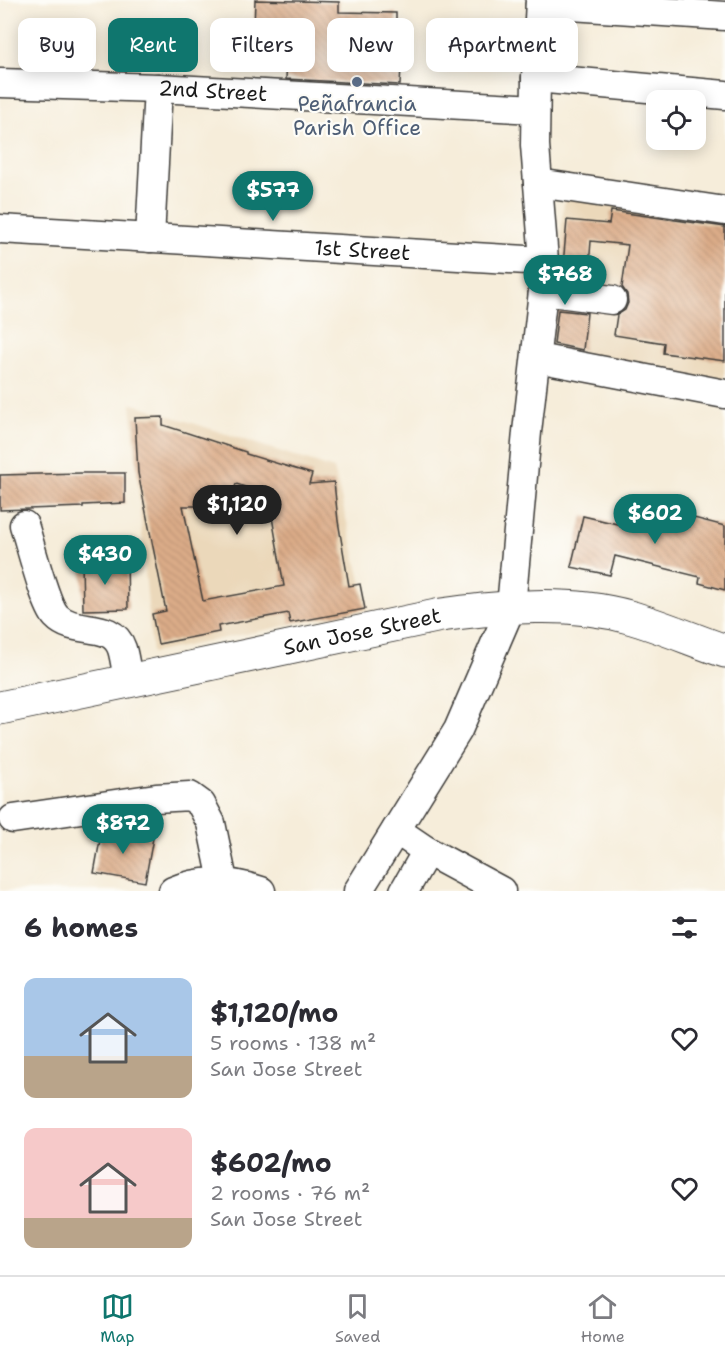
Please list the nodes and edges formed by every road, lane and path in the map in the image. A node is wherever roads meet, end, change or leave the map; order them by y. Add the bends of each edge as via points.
1 (540, 2) edge
2 (725, 16) edge
3 (536, 78) junction
4 (0, 82) edge
5 (158, 88) junction
6 (725, 95) edge
7 (535, 109) junction
8 (538, 183) junction
9 (725, 211) edge
10 (0, 229) edge
11 (150, 238) junction
12 (544, 261) junction
13 (543, 291) junction
14 (612, 300) dead end
15 (537, 357) junction
16 (725, 394) edge
17 (24, 525) dead end
18 (511, 607) junction
19 (725, 651) edge
20 (128, 680) junction
21 (0, 708) edge
22 (13, 819) dead end
23 (396, 830) junction
24 (428, 851) junction
25 (223, 881) junction
26 (173, 891) edge
27 (261, 891) edge
28 (358, 891) edge
29 (404, 891) edge
30 (501, 891) edge

1 - 2 street
1 - 3 street
3 - 6 street
3 - 7 street
4 - 5 street, 2nd Street
5 - 7 street, 2nd Street
5 - 11 street
7 - 8 street
8 - 9 street
8 - 12 street
10 - 11 street, 1st Street
11 - 12 street, 1st Street
12 - 13 street
13 - 14 street
13 - 15 street
15 - 16 street
15 - 18 street
17 - 20 street via 55,615 77,627 103,630 117,638
18 - 19 main road, San Jose Street via 591,609 629,617
18 - 20 main road, San Jose Street via 441,615
18 - 23 street via 458,730
20 - 21 main road, San Jose Street
22 - 25 street via 190,796 201,804 211,823
23 - 24 street
23 - 28 street
24 - 29 street
24 - 30 street
25 - 26 street
25 - 27 street

